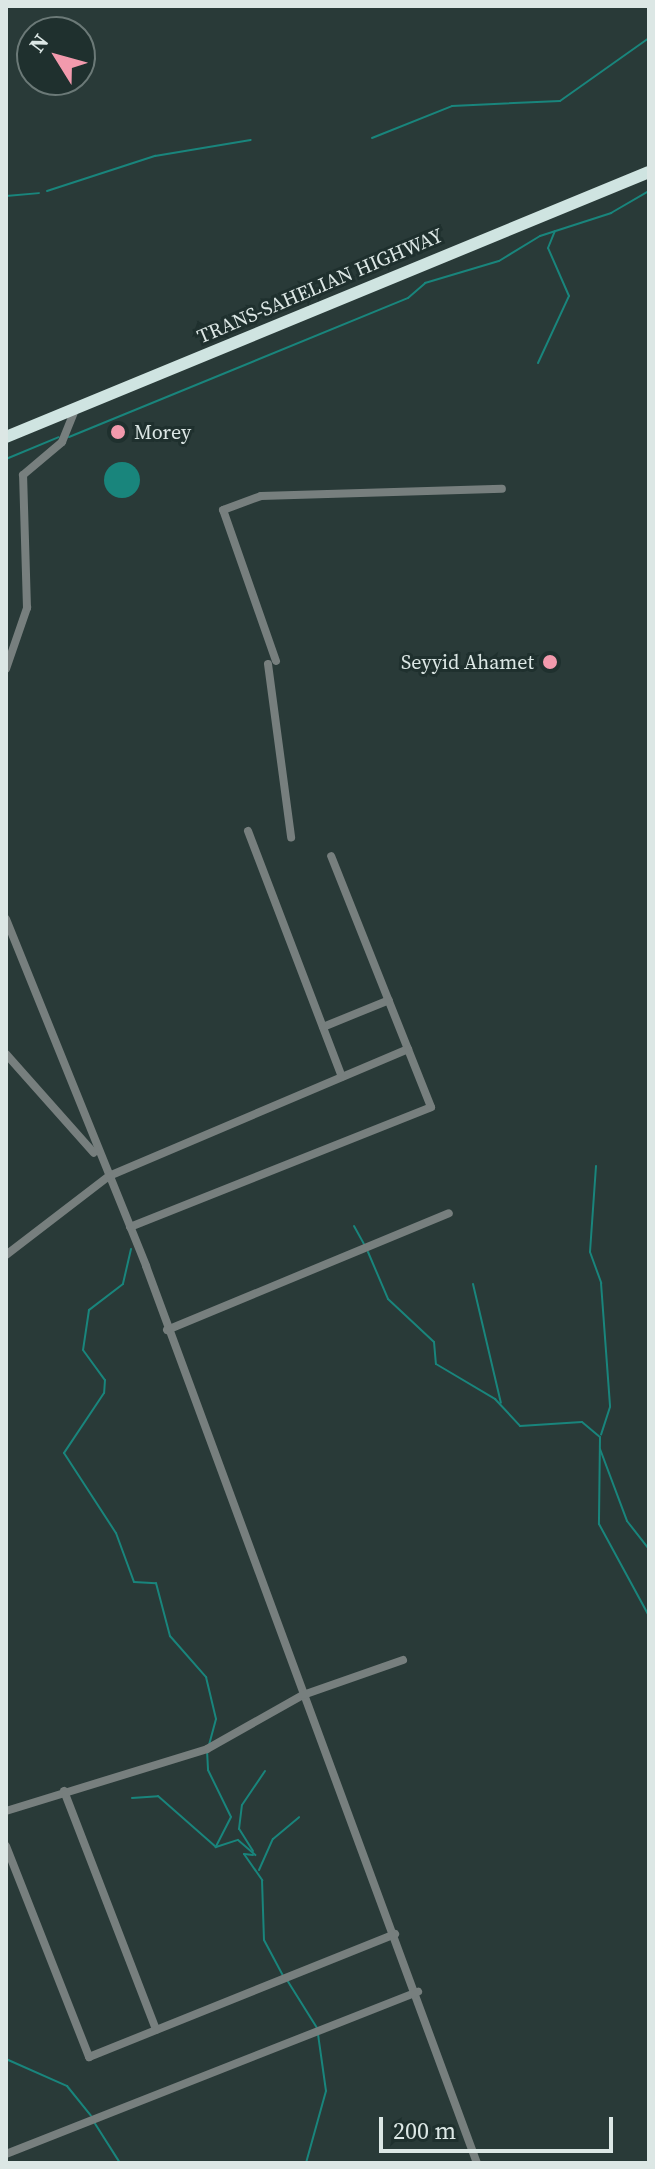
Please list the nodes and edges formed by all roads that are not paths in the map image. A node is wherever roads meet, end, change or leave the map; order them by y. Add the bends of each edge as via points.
1 (649, 172) edge
2 (76, 408) junction
3 (6, 437) edge
4 (502, 489) dead end
5 (6, 669) edge
6 (248, 831) dead end
7 (291, 837) dead end
8 (331, 856) dead end
9 (6, 919) edge
10 (389, 1000) junction
11 (323, 1027) junction
12 (408, 1049) junction
13 (6, 1054) edge
14 (342, 1077) junction
15 (97, 1156) junction
16 (109, 1176) junction
17 (449, 1213) dead end
18 (130, 1227) junction
19 (6, 1255) edge
20 (167, 1330) junction
21 (403, 1660) dead end
22 (303, 1695) junction
23 (64, 1791) junction
24 (6, 1811) edge
25 (6, 1846) edge
26 (395, 1934) junction
27 (418, 1992) junction
28 (156, 2030) junction
29 (6, 2154) edge
30 (477, 2163) edge

1 - 2 highway, TRANS-SAHELIAN HIGHWAY
2 - 3 highway, TRANS-SAHELIAN HIGHWAY
2 - 5 street via 62,442 23,475 27,608
4 - 7 street via 261,496 223,510 272,662
6 - 11 street
8 - 10 street
9 - 15 street
10 - 11 street
10 - 12 street
11 - 14 street
12 - 14 street
12 - 18 street via 431,1107
13 - 15 street
14 - 16 street
15 - 16 street
16 - 18 street
16 - 19 street
17 - 20 street
18 - 20 street
20 - 22 street
21 - 22 street
22 - 23 street via 207,1749
22 - 26 street
23 - 24 street
23 - 28 street
25 - 28 street via 89,2057
26 - 27 street
26 - 28 street
27 - 29 street
27 - 30 street

